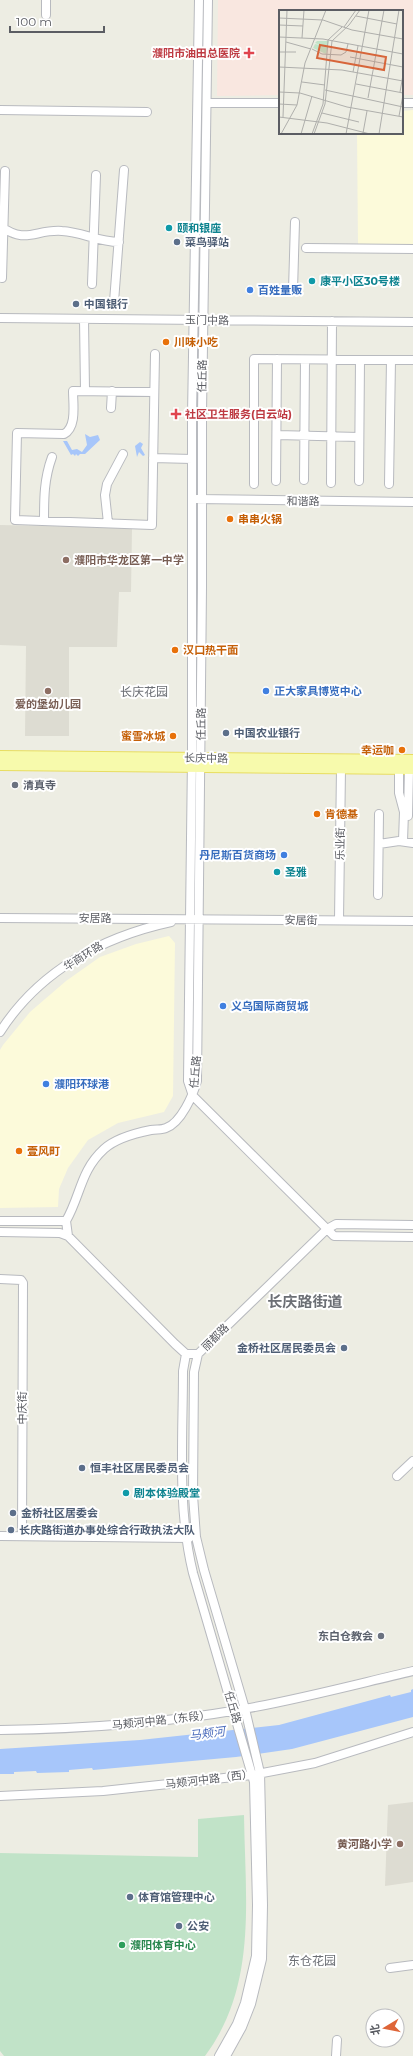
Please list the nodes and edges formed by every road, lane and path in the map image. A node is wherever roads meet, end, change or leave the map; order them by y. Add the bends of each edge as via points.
1 (46, 0) edge
2 (199, 0) edge
3 (208, 0) edge
4 (46, 15) dead end
5 (207, 103) junction
6 (279, 103) edge
7 (0, 110) edge
8 (147, 112) dead end
9 (124, 170) dead end
10 (5, 171) dead end
11 (96, 175) dead end
12 (295, 222) dead end
13 (2, 227) edge
14 (94, 239) junction
15 (119, 242) junction
16 (306, 248) dead end
17 (413, 249) edge
18 (2, 278) dead end
19 (92, 284) dead end
20 (293, 290) dead end
21 (114, 302) dead end
22 (0, 318) edge
23 (84, 319) junction
24 (199, 320) junction
25 (332, 321) junction
26 (413, 322) edge
27 (155, 354) dead end
28 (278, 359) junction
29 (306, 360) junction
30 (332, 360) junction
31 (360, 360) junction
32 (391, 360) junction
33 (413, 360) edge
34 (85, 391) junction
35 (112, 391) junction
36 (154, 392) junction
37 (111, 408) dead end
38 (276, 435) junction
39 (304, 436) junction
40 (332, 436) junction
41 (359, 437) junction
42 (123, 454) dead end
43 (52, 457) dead end
44 (153, 458) junction
45 (192, 459) junction
46 (304, 480) dead end
47 (276, 481) dead end
48 (359, 481) dead end
49 (331, 483) dead end
50 (254, 484) dead end
51 (389, 484) dead end
52 (192, 499) junction
53 (202, 499) junction
54 (413, 502) edge
55 (44, 521) junction
56 (108, 523) junction
57 (0, 756) edge
58 (196, 762) junction
59 (0, 765) edge
60 (408, 767) edge
61 (341, 768) junction
62 (379, 814) dead end
63 (408, 841) edge
64 (379, 844) junction
65 (378, 895) dead end
66 (0, 918) edge
67 (189, 918) junction
68 (198, 919) junction
69 (339, 920) junction
70 (413, 920) edge
71 (0, 1032) edge
72 (193, 1096) junction
73 (0, 1221) edge
74 (66, 1221) junction
75 (413, 1225) edge
76 (327, 1229) junction
77 (0, 1232) edge
78 (68, 1236) junction
79 (413, 1237) edge
80 (0, 1279) edge
81 (186, 1354) junction
82 (198, 1354) junction
83 (413, 1461) edge
84 (397, 1476) dead end
85 (0, 1536) edge
86 (22, 1536) junction
87 (196, 1537) junction
88 (185, 1538) junction
89 (413, 1671) edge
90 (245, 1709) junction
91 (234, 1710) junction
92 (0, 1730) edge
93 (413, 1732) edge
94 (260, 1770) junction
95 (251, 1771) junction
96 (0, 1796) edge
97 (413, 1965) edge
98 (390, 1968) dead end
99 (337, 2040) dead end
100 (219, 2056) edge
101 (226, 2056) edge
102 (336, 2056) edge

1 - 4 street
2 - 24 street, 任丘路
3 - 5 street, 任丘路
5 - 6 street
5 - 24 street, 任丘路
7 - 8 street
9 - 15 street
10 - 13 street
11 - 14 street
12 - 20 street
13 - 14 street via 20,236 62,231
13 - 18 street
14 - 15 street
14 - 19 street
15 - 21 street
16 - 17 street
22 - 23 street, 玉门中路
23 - 24 street, 玉门中路
23 - 34 street
24 - 25 street, 玉门中路
24 - 45 street, 任丘路
24 - 53 street, 任丘路
25 - 26 street, 玉门中路
25 - 30 street
27 - 36 street
28 - 29 street
28 - 38 street
28 - 50 street via 254,359
29 - 30 street
29 - 39 street
30 - 31 street
30 - 40 street
31 - 32 street
31 - 41 street
32 - 33 street
32 - 51 street
34 - 35 street
34 - 55 street via 72,391 72,423 68,432 17,433 15,520
35 - 36 street
35 - 37 street
36 - 44 street
38 - 39 street
38 - 47 street
39 - 40 street
39 - 46 street
40 - 41 street
40 - 49 street
41 - 48 street
42 - 56 street via 107,484 105,495
43 - 55 street via 46,474
44 - 45 street
44 - 56 street via 152,525
45 - 52 street, 任丘路
52 - 53 street, 和谐路
52 - 58 street, 任丘路
53 - 54 street, 和谐路
53 - 58 street, 任丘路
55 - 56 street
57 - 58 main road, 长庆中路
58 - 59 main road, 长庆中路
58 - 60 main road, 长庆中路
58 - 61 main road, 长庆中路
58 - 67 street, 任丘路
58 - 68 street, 任丘路
60 - 61 main road, 长庆中路
60 - 63 street via 399,793
61 - 69 street, 乐业街
62 - 64 street
63 - 64 street
64 - 65 street
66 - 67 street, 安居路
67 - 68 street, 安居街
67 - 71 street, 华商环路 via 130,932 88,951 38,988
67 - 72 street, 任丘路 via 188,1081
68 - 69 street, 安居街
68 - 72 street, 任丘路 via 197,1081
69 - 70 street, 安居街
72 - 74 street via 175,1122 166,1129 152,1130 120,1140 105,1148 84,1174 75,1206
72 - 76 street
73 - 74 street
74 - 78 street
75 - 76 street, 丽都路 via 336,1224
76 - 79 street via 334,1236
76 - 82 street, 丽都路
77 - 78 street via 60,1233
78 - 81 street, 丽都路
80 - 86 street, 中庆街 via 21,1280 23,1283
81 - 82 street, 丽都路
81 - 88 street, 任丘路 via 183,1371
82 - 87 street, 任丘路 via 194,1372 193,1495
83 - 84 street
85 - 86 street
86 - 88 street
87 - 88 street
87 - 90 street, 任丘路
88 - 91 street, 任丘路
89 - 90 street, 马颊河中路（东段）
90 - 91 street, 马颊河中路（东段）
90 - 94 street, 任丘路
91 - 92 street, 马颊河中路（东段） via 111,1725
91 - 95 street, 任丘路
93 - 94 street, 马颊河中路（西） via 315,1763
94 - 95 street, 马颊河中路（西）
94 - 101 street, 任丘路 via 264,1905 262,1959 249,2010
95 - 96 street, 马颊河中路（西） via 103,1791
95 - 100 street, 任丘路 via 254,1782 256,1956 237,2024
97 - 98 street
99 - 102 street

